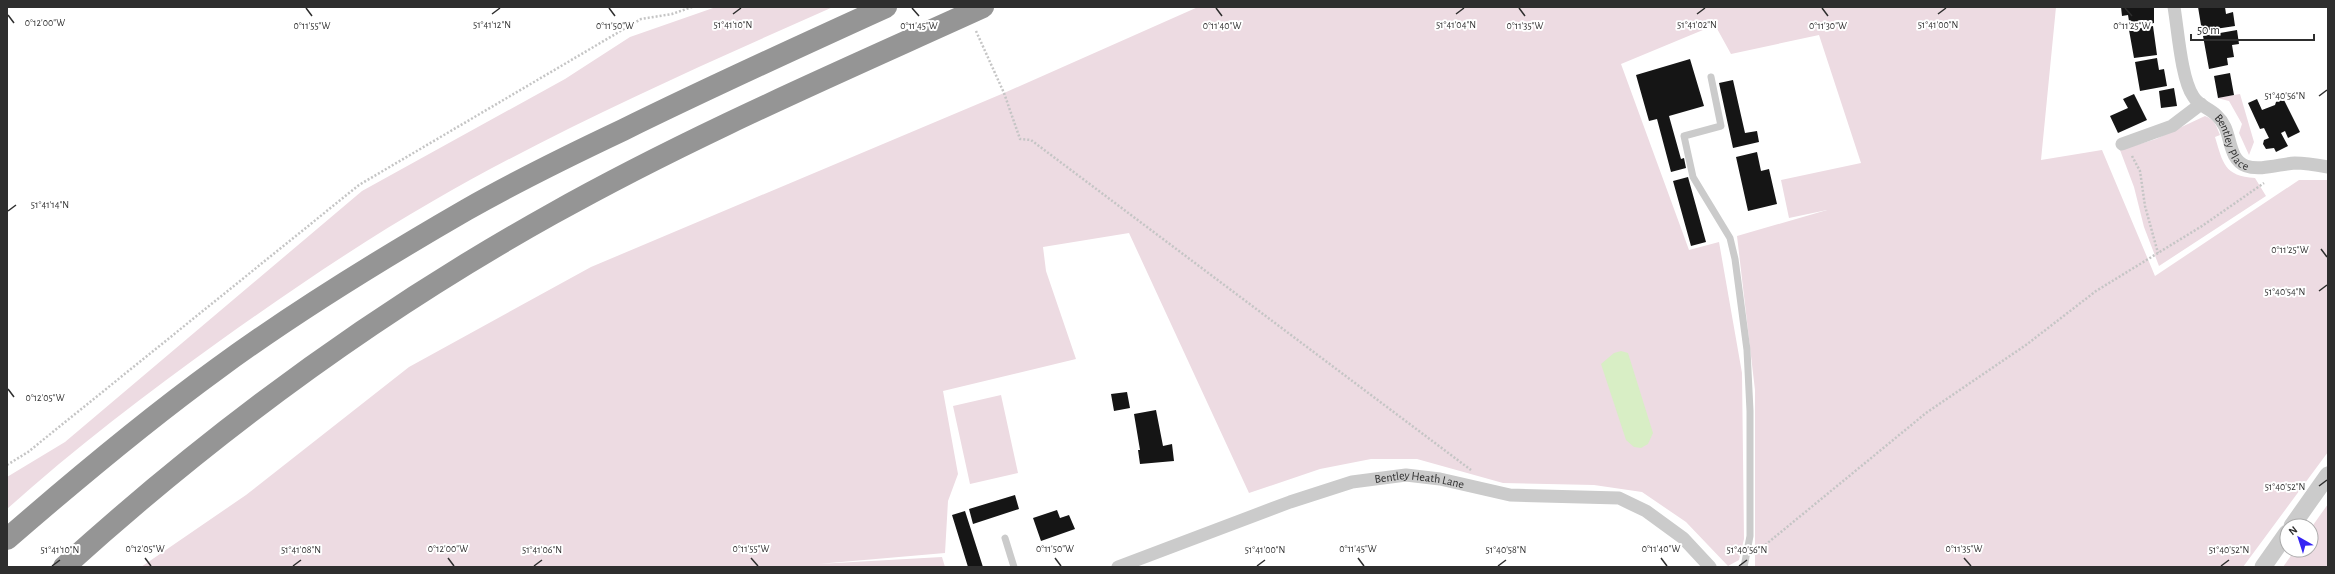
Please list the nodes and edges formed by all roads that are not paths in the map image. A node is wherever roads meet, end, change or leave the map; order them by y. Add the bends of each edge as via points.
1 (886, 7) edge
2 (983, 7) edge
3 (2174, 7) edge
4 (1711, 78) dead end
5 (2201, 104) junction
6 (2122, 144) road end
7 (2328, 167) edge
8 (2328, 475) edge
9 (2298, 518) edge
10 (1005, 538) dead end
11 (7, 539) edge
12 (2279, 544) edge
13 (1745, 564) edge
14 (64, 567) edge
15 (1014, 567) edge
16 (1118, 567) edge
17 (1710, 567) edge
18 (2263, 567) edge

1 - 11 highway via 704,90 548,166 468,209 375,264 286,321 212,373 124,441
2 - 14 highway via 743,116 649,162 551,214 476,258 403,303 244,416 109,526
3 - 5 street, Bentley Place via 2187,83 2193,97
4 - 13 lane via 1721,126 1684,136 1693,177 1730,238 1735,259 1746,350 1750,411 1750,536
5 - 6 street, Bentley Place via 2172,126
5 - 7 street, Bentley Place via 2219,117 2239,162 2255,167 2293,164
8 - 9 street
10 - 15 lane
12 - 18 street
16 - 17 street, Bentley Heath Lane via 1290,502 1352,482 1421,475 1510,494 1619,498 1646,511 1683,538

